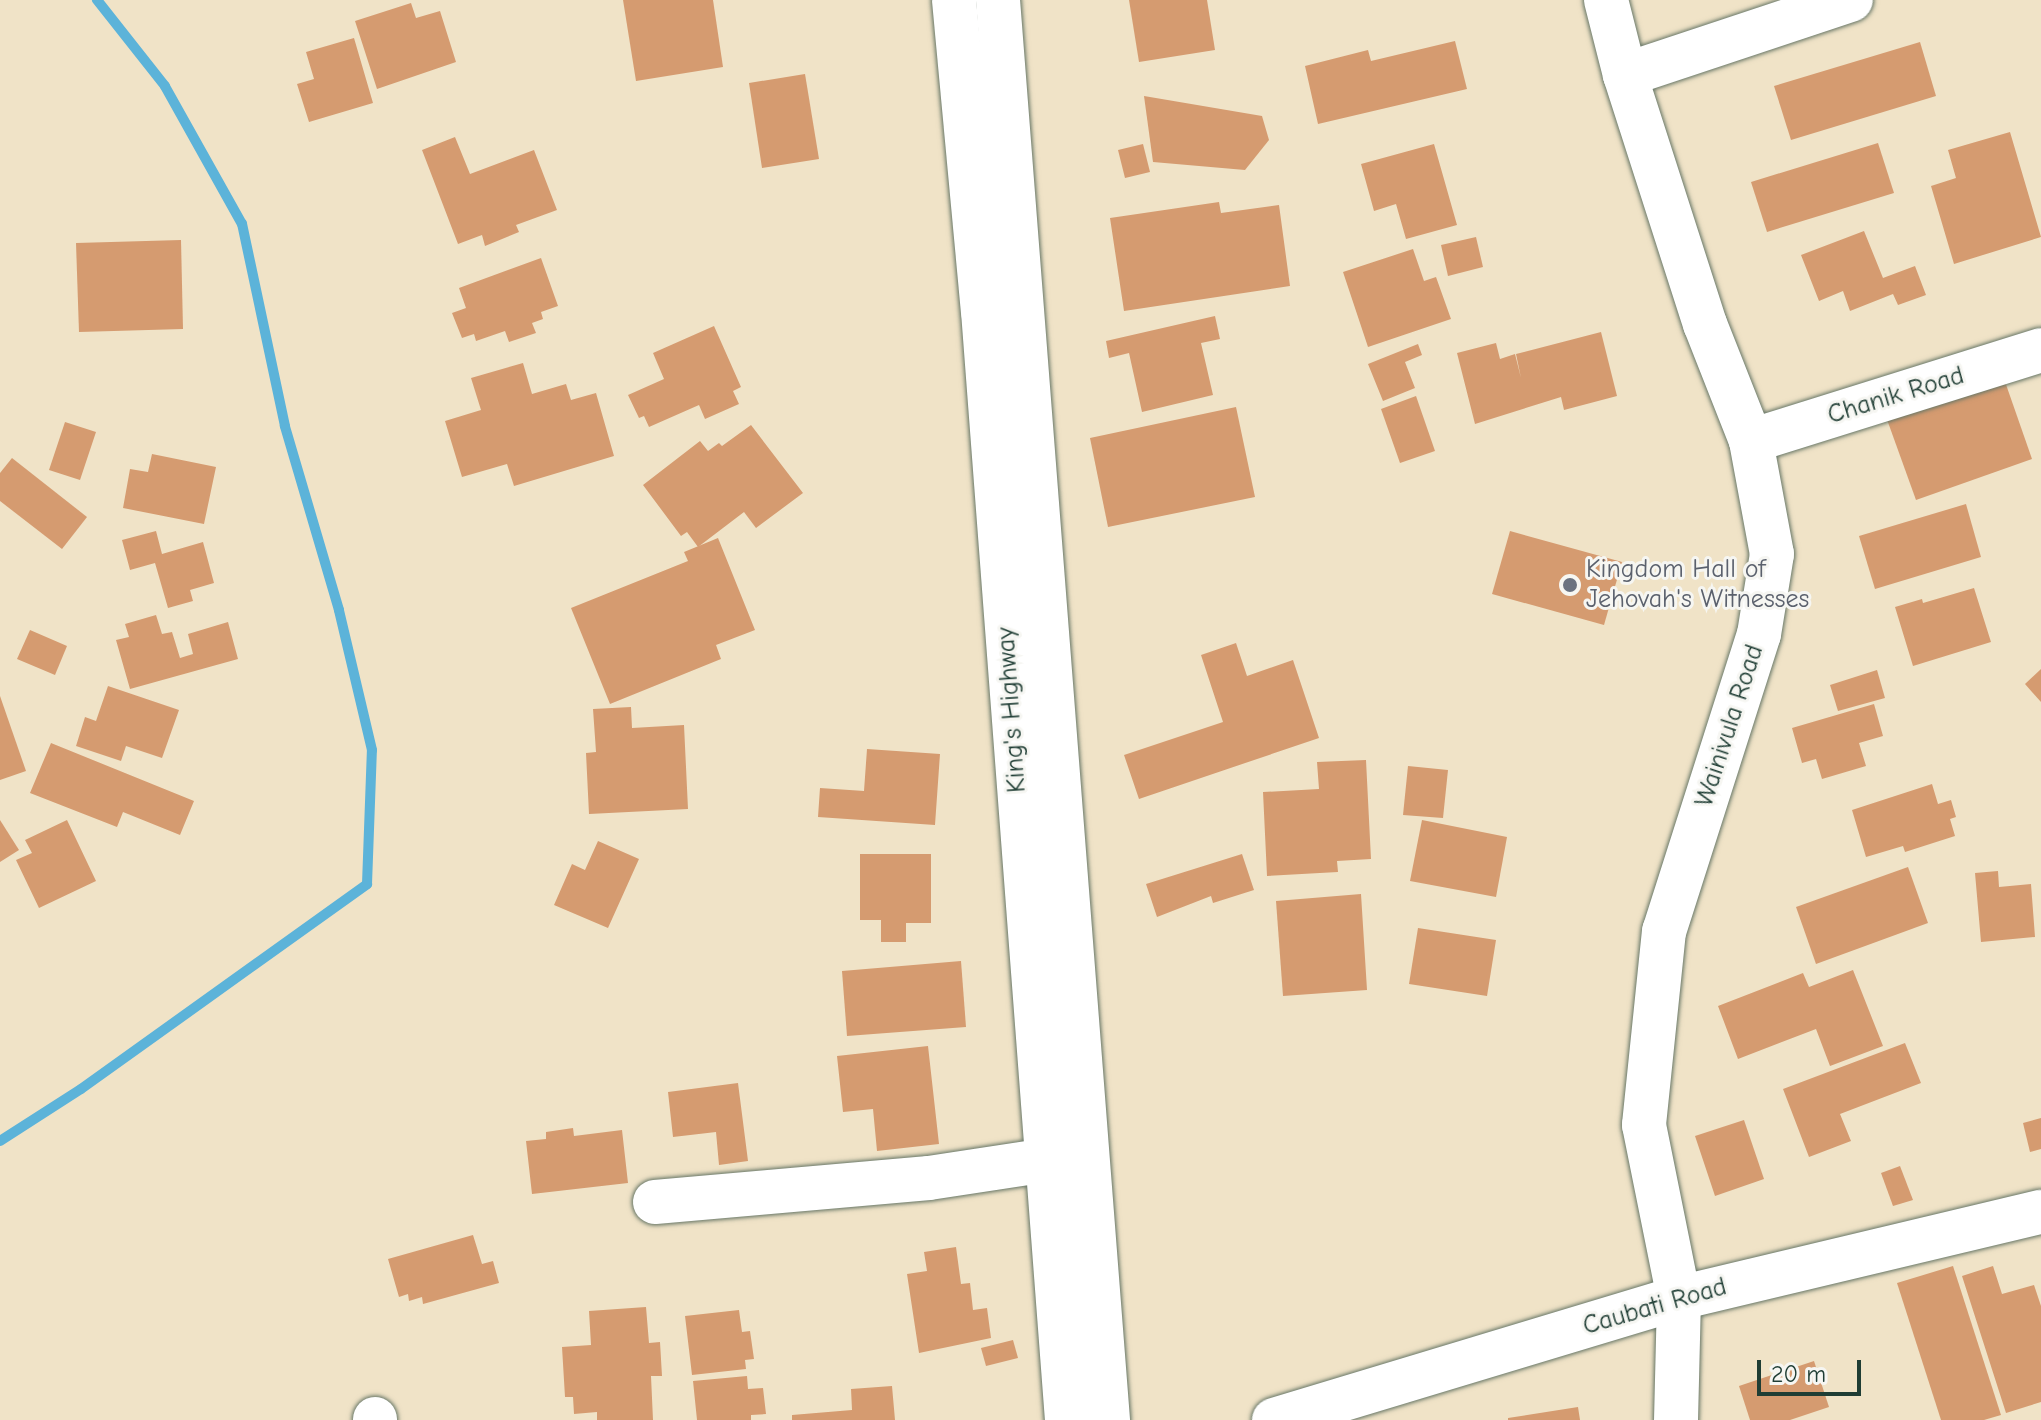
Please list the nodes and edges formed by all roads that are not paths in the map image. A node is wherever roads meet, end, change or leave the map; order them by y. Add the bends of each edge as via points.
1 (954, 0) edge
2 (998, 0) edge
3 (1606, 0) edge
4 (1851, 0) edge
5 (1625, 75) junction
6 (2041, 350) edge
7 (1751, 441) junction
8 (1066, 1160) junction
9 (655, 1202) dead end
10 (2041, 1212) edge
11 (1679, 1298) junction
12 (1067, 1420) edge
13 (1108, 1420) edge
14 (1274, 1420) edge
15 (1676, 1420) edge

1 - 8 main road, King's Highway
2 - 8 main road, King's Highway
3 - 5 main road, Wainivula Road
4 - 5 main road
5 - 7 main road, Wainivula Road via 1705,324
6 - 7 main road, Chanik Road
7 - 11 main road, Wainivula Road via 1772,554 1759,634 1664,931 1644,1125
8 - 9 main road
8 - 12 main road, King's Highway
8 - 13 main road, King's Highway
10 - 11 main road, Caubati Road
11 - 14 main road, Caubati Road
11 - 15 main road, Wainivula Road

